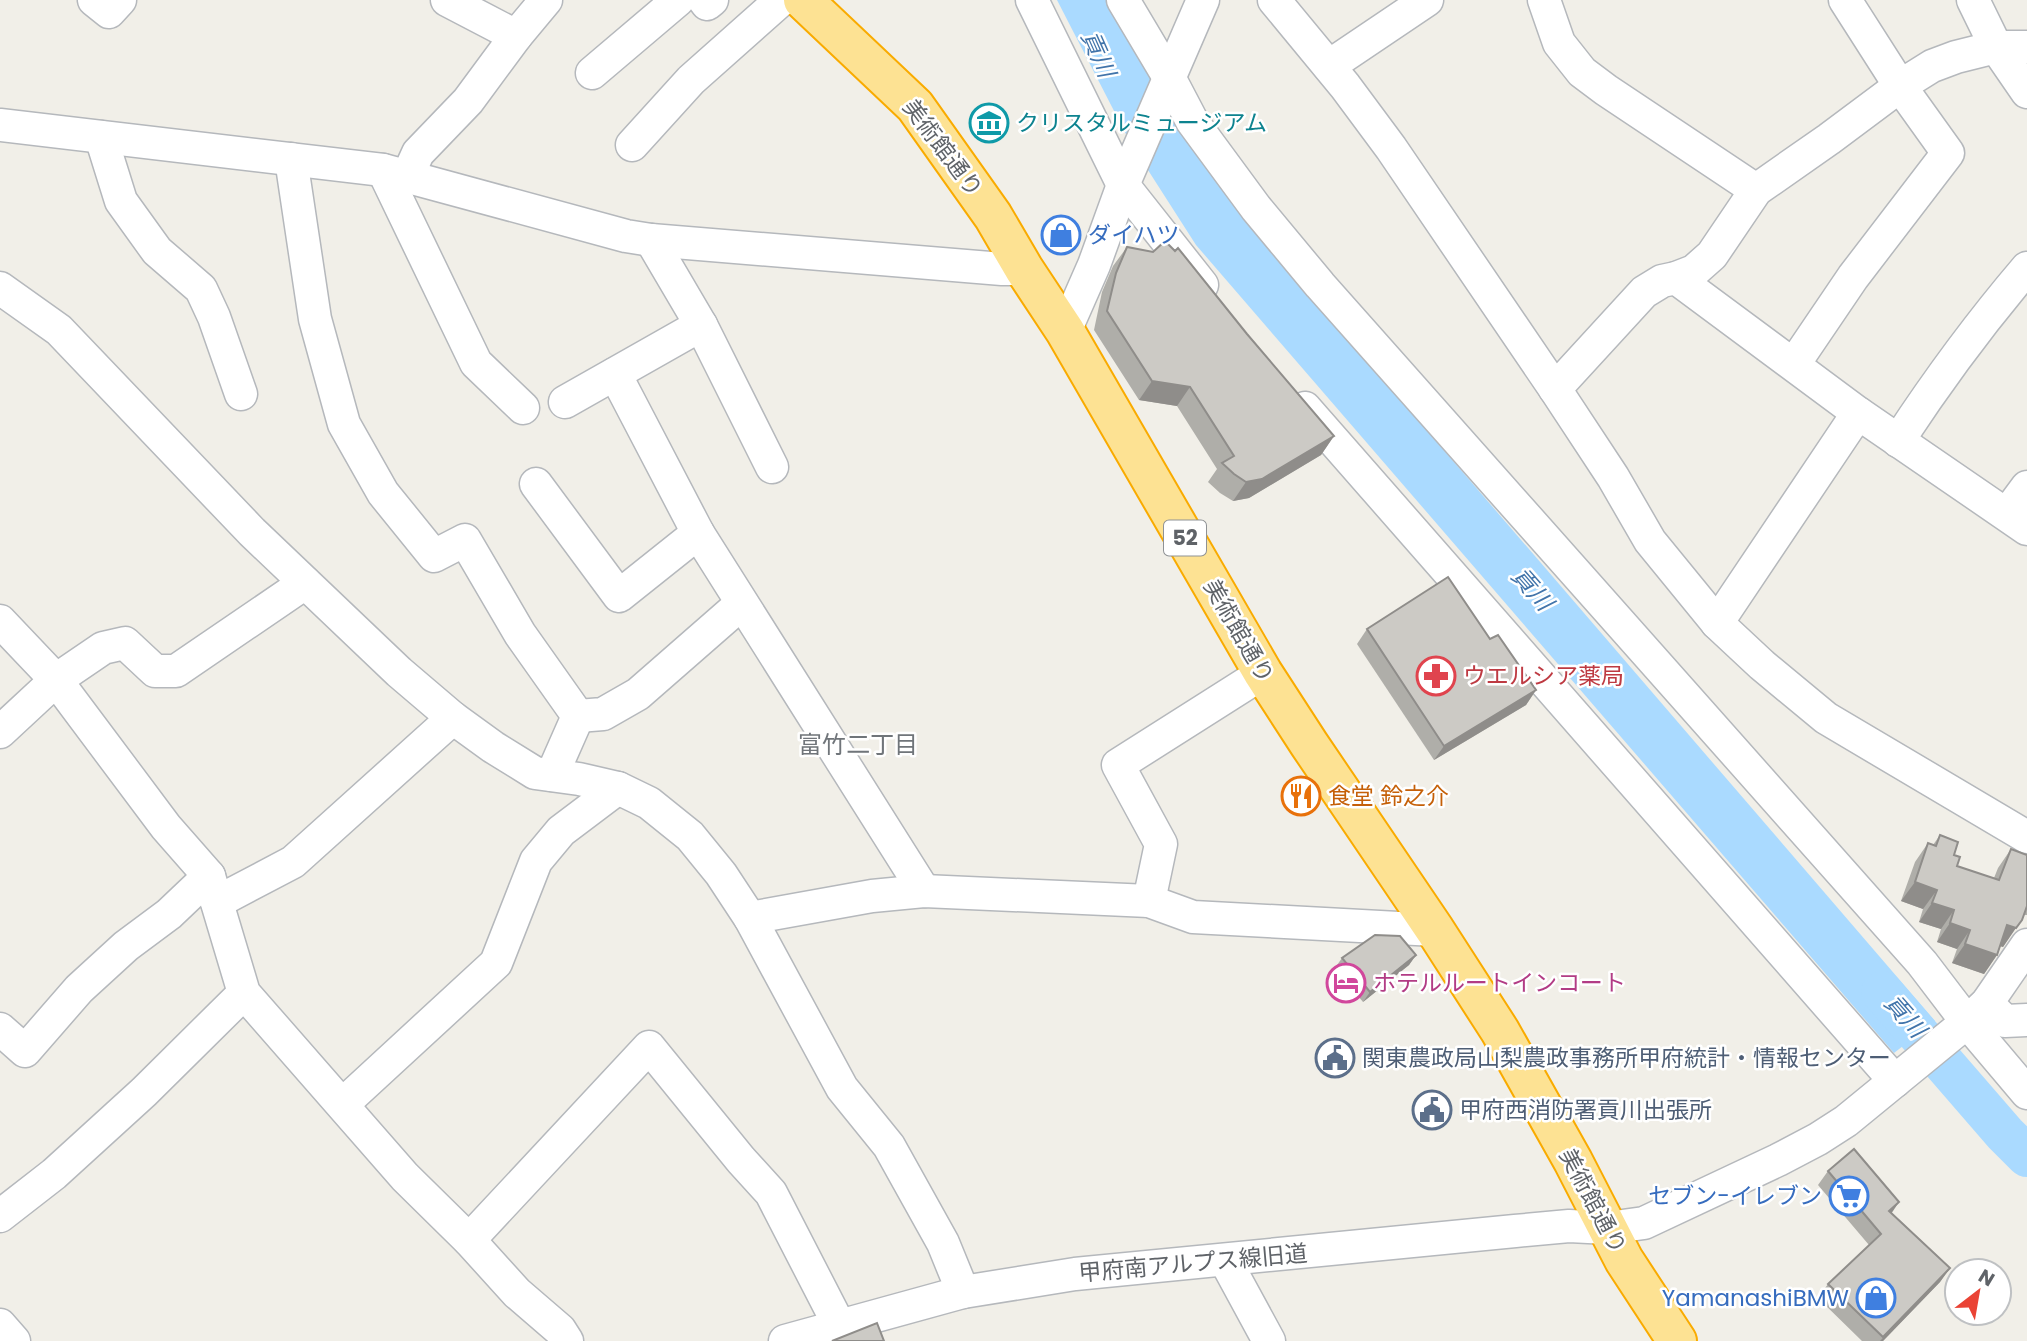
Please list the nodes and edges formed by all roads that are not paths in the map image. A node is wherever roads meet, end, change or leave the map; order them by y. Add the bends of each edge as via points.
1 (447, 0) edge
2 (546, 0) edge
3 (678, 0) edge
4 (704, 0) edge
5 (712, 0) edge
6 (781, 0) edge
7 (803, 0) edge
8 (1032, 0) edge
9 (1123, 0) edge
10 (1203, 0) edge
11 (1274, 0) edge
12 (1427, 0) edge
13 (1544, 0) edge
14 (1845, 0) edge
15 (1973, 0) edge
16 (516, 36) junction
17 (1996, 47) junction
18 (2027, 47) edge
19 (1329, 66) junction
20 (592, 73) dead end
21 (1168, 83) junction
22 (1900, 86) junction
23 (2027, 92) edge
24 (0, 125) edge
25 (101, 137) junction
26 (632, 145) dead end
27 (291, 159) junction
28 (395, 173) junction
29 (1123, 185) junction
30 (1756, 190) junction
31 (651, 240) junction
32 (2027, 268) edge
33 (1024, 269) junction
34 (1676, 278) junction
35 (0, 288) edge
36 (1216, 303) edge
37 (701, 326) junction
38 (1065, 331) junction
39 (1794, 364) junction
40 (615, 374) junction
41 (1287, 387) edge
42 (1555, 389) junction
43 (241, 394) dead end
44 (565, 402) dead end
45 (523, 408) dead end
46 (1858, 413) junction
47 (1898, 441) junction
48 (772, 467) dead end
49 (536, 484) dead end
50 (2027, 487) edge
51 (2017, 521) edge
52 (698, 533) junction
53 (304, 583) junction
54 (741, 604) junction
55 (0, 621) edge
56 (1717, 623) junction
57 (1263, 673) junction
58 (56, 680) junction
59 (578, 716) junction
60 (453, 718) junction
61 (0, 732) edge
62 (552, 775) junction
63 (618, 788) junction
64 (2027, 837) edge
65 (213, 889) junction
66 (924, 891) junction
67 (1149, 901) junction
68 (750, 918) junction
69 (1435, 930) junction
70 (2027, 945) edge
71 (244, 993) junction
72 (1971, 1017) junction
73 (2027, 1020) edge
74 (0, 1029) edge
75 (1899, 1078) junction
76 (2027, 1093) edge
77 (343, 1104) junction
78 (0, 1216) edge
79 (1608, 1228) junction
80 (469, 1240) junction
81 (1226, 1260) junction
82 (963, 1292) junction
83 (0, 1325) edge
84 (840, 1326) junction
85 (14, 1341) edge
86 (567, 1341) edge
87 (785, 1341) edge
88 (1269, 1341) edge
89 (1677, 1341) edge

1 - 16 street
2 - 16 street
3 - 20 street
4 - 5 street via 707,4
6 - 26 street via 691,80
7 - 33 highway, 美術館通り / 52 via 915,106 993,216
8 - 29 street
9 - 21 street
10 - 21 street
11 - 19 street
12 - 19 street
13 - 30 street via 1559,43 1582,72
14 - 22 street
15 - 17 street
16 - 28 street via 468,102
17 - 18 street
17 - 22 street via 1932,66
17 - 23 street
19 - 42 street via 1391,148
21 - 29 street
21 - 72 street via 1256,208 1320,285
22 - 30 street
22 - 39 street via 1948,153 1853,277
24 - 25 street
25 - 27 street
25 - 43 street via 121,201 157,251 201,289
27 - 28 street
27 - 59 street via 315,319 344,424 383,493 434,556 465,540 520,634
28 - 31 street
28 - 45 street via 476,363
29 - 36 street
29 - 38 street
30 - 34 street via 1712,255 1695,271
31 - 33 street
31 - 37 street
32 - 47 street via 1941,376
33 - 38 highway, 美術館通り / 52
34 - 39 street
34 - 42 street via 1644,292
35 - 53 street via 59,330
37 - 40 street
37 - 48 street
38 - 57 highway, 美術館通り / 52
39 - 46 street
40 - 44 street
40 - 52 street
41 - 75 street
42 - 56 street via 1650,541
46 - 47 street
46 - 56 street
47 - 51 street
49 - 52 street via 619,596
50 - 51 street
52 - 54 street
53 - 58 street via 176,671 155,671 125,643 103,648
53 - 60 street
54 - 59 street via 638,694 603,714
54 - 66 street
55 - 58 street
56 - 64 street via 1826,718
57 - 67 street via 1118,765 1161,844
57 - 69 highway, 美術館通り / 52
58 - 61 street
58 - 65 street
59 - 62 street
60 - 62 street via 535,772
60 - 65 street via 293,862
62 - 63 street
63 - 68 street via 649,803 690,836
63 - 77 street via 561,831 536,860 496,963
65 - 71 street
65 - 74 street via 126,946 79,989 25,1051
66 - 67 street
66 - 68 street
67 - 69 street via 1193,917
68 - 82 street via 842,1088 889,1146 943,1243
69 - 79 highway, 美術館通り / 52 via 1522,1069
70 - 72 street, 甲府南アルプス線旧道
71 - 77 street
71 - 78 street via 144,1092
72 - 73 street
72 - 75 street, 甲府南アルプス線旧道
72 - 76 street
75 - 79 street, 甲府南アルプス線旧道 via 1846,1121 1778,1160 1644,1223
77 - 80 street via 405,1177
79 - 81 street, 甲府南アルプス線旧道 via 1542,1228
79 - 89 highway, 美術館通り / 52
80 - 84 street via 649,1047 771,1193
80 - 86 street
81 - 82 street, 甲府南アルプス線旧道 via 1075,1274
81 - 88 street
82 - 84 street, 甲府南アルプス線旧道
83 - 85 street
84 - 87 street, 甲府南アルプス線旧道

